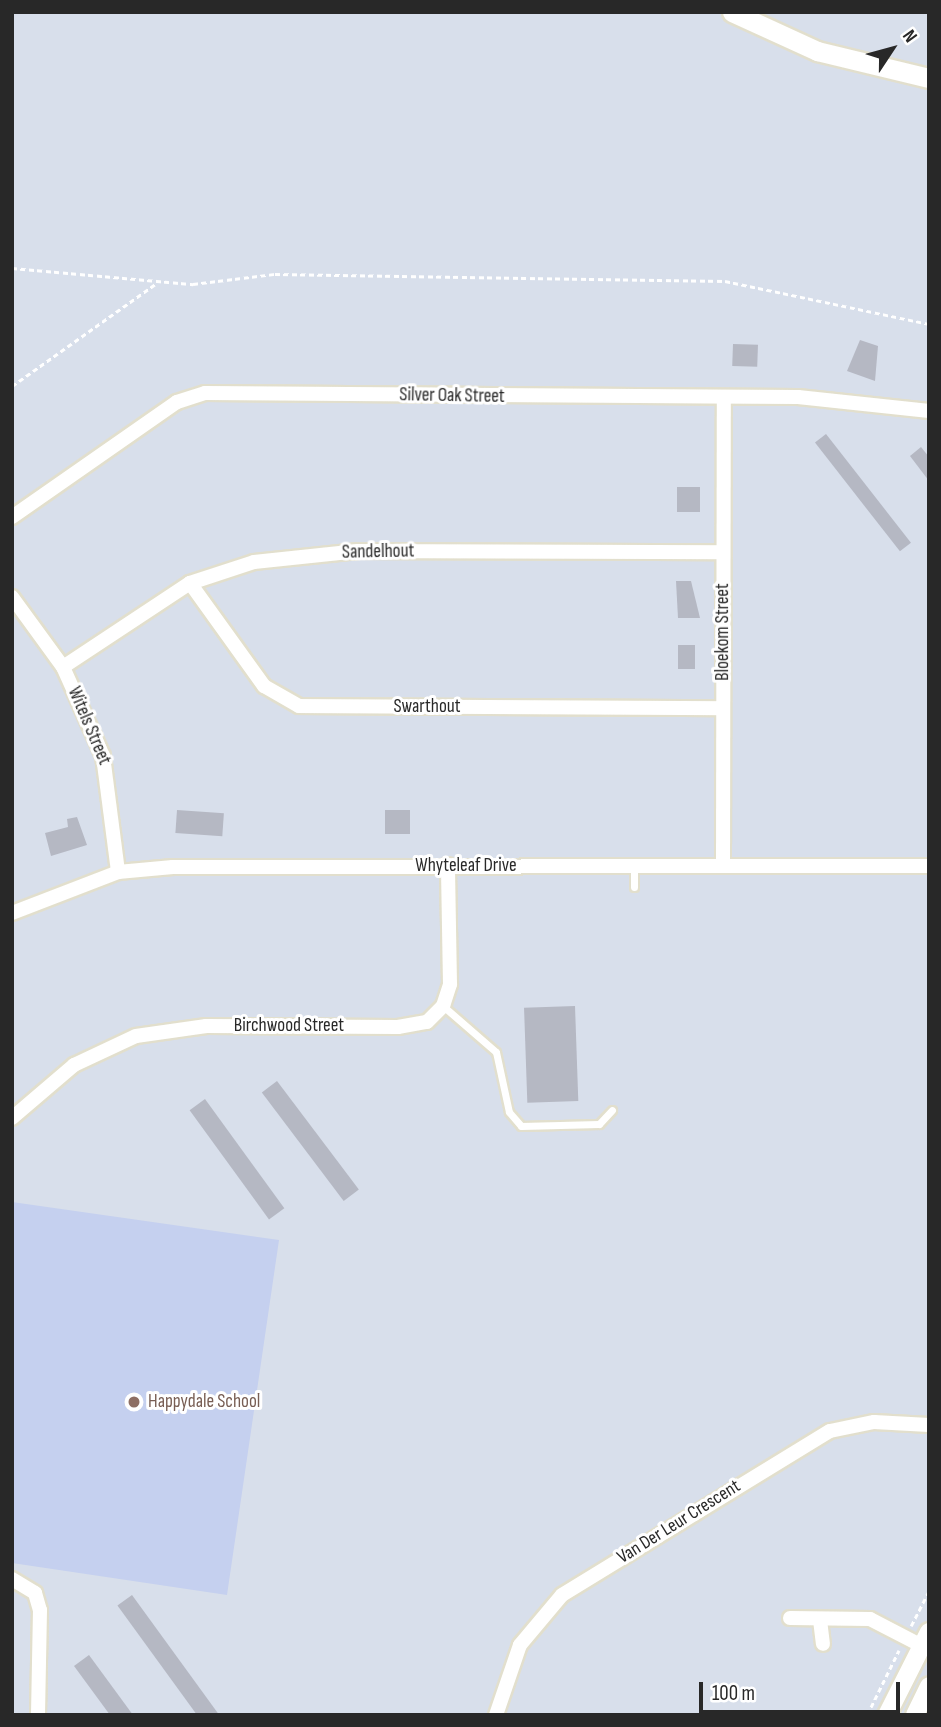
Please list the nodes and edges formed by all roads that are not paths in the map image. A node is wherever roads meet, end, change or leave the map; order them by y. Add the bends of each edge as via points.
1 (732, 12) edge
2 (929, 78) edge
3 (724, 399) junction
4 (929, 411) edge
5 (12, 517) edge
6 (722, 552) junction
7 (191, 583) junction
8 (12, 597) edge
9 (63, 667) junction
10 (723, 708) junction
11 (448, 865) junction
12 (634, 865) junction
13 (723, 866) junction
14 (929, 866) edge
15 (118, 872) junction
16 (634, 887) dead end
17 (12, 913) edge
18 (443, 1006) junction
19 (612, 1110) dead end
20 (12, 1118) edge
21 (929, 1425) edge
22 (12, 1579) edge
23 (790, 1618) dead end
24 (820, 1620) junction
25 (925, 1639) edge
26 (823, 1644) dead end
27 (929, 1686) edge
28 (38, 1715) edge
29 (496, 1715) edge
30 (887, 1715) edge
31 (915, 1715) edge

1 - 2 main road via 817,51
3 - 4 street, Silver Oak Street via 798,397
3 - 5 street, Silver Oak Street via 196,395
3 - 6 street, Bloekom Street
6 - 7 street, Sandelhout via 358,551 254,562
6 - 10 street, Bloekom Street
7 - 9 street, Sandelhout
7 - 10 street, Swarthout via 264,686 299,706
8 - 9 street, Witels Street
9 - 15 street, Witels Street via 108,770
10 - 13 street, Bloekom Street
11 - 12 street, Whyteleaf Drive
11 - 15 street, Whyteleaf Drive
11 - 18 street via 450,984
12 - 13 street, Whyteleaf Drive
12 - 16 lane
13 - 14 street, Whyteleaf Drive
15 - 17 street, Whyteleaf Drive
18 - 19 lane via 496,1052 509,1112 521,1126 599,1124
18 - 20 street, Birchwood Street via 412,1026 206,1026 136,1036 74,1065
21 - 29 street, Van Der Leur Crescent via 874,1422 830,1431 562,1595 520,1645
22 - 28 street via 26,1584 38,1602
23 - 24 street
24 - 25 street via 870,1619 906,1636
24 - 26 street
25 - 30 street
27 - 31 street

